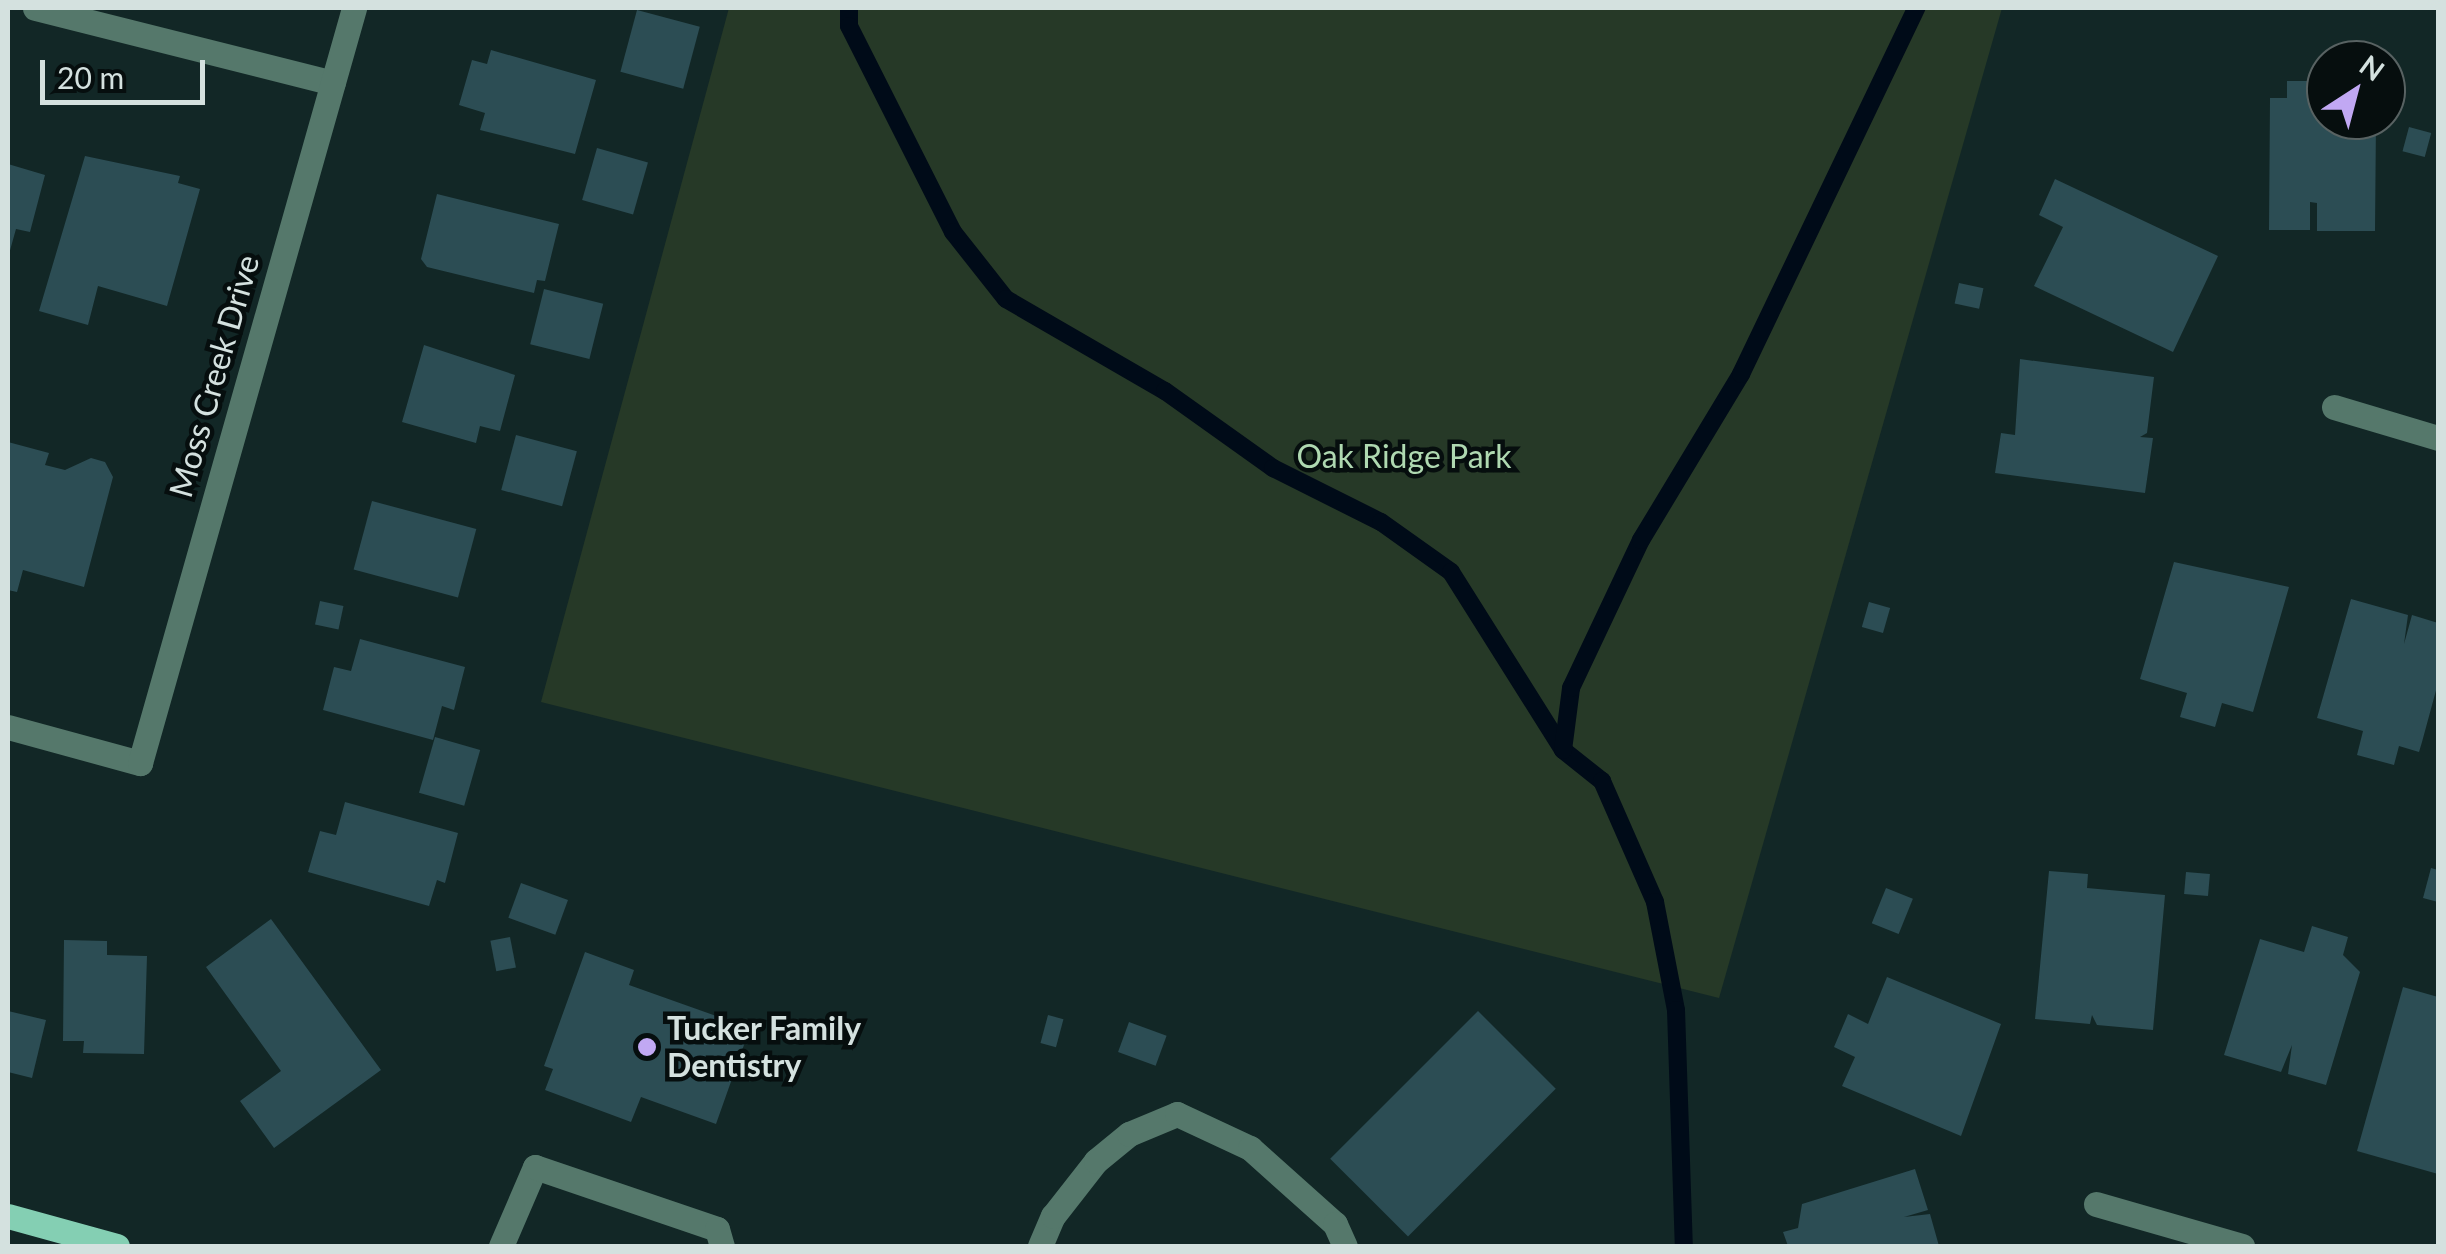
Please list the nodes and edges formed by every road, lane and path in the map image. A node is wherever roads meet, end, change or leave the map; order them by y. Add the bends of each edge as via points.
1 (35, 8) edge
2 (354, 8) edge
3 (333, 83) junction
4 (2334, 407) dead end
5 (2438, 438) edge
6 (8, 726) edge
7 (2096, 1204) dead end
8 (8, 1216) edge
9 (117, 1246) edge
10 (501, 1246) edge
11 (722, 1246) edge
12 (1040, 1246) edge
13 (1345, 1246) edge
14 (2242, 1246) edge

1 - 3 street
2 - 3 street, Moss Creek Drive
3 - 6 street, Moss Creek Drive via 140,764
4 - 5 street
7 - 14 street
8 - 9 main road
10 - 11 street via 535,1167 717,1228
12 - 13 street via 1053,1216 1096,1161 1129,1134 1177,1114 1250,1148 1335,1224

